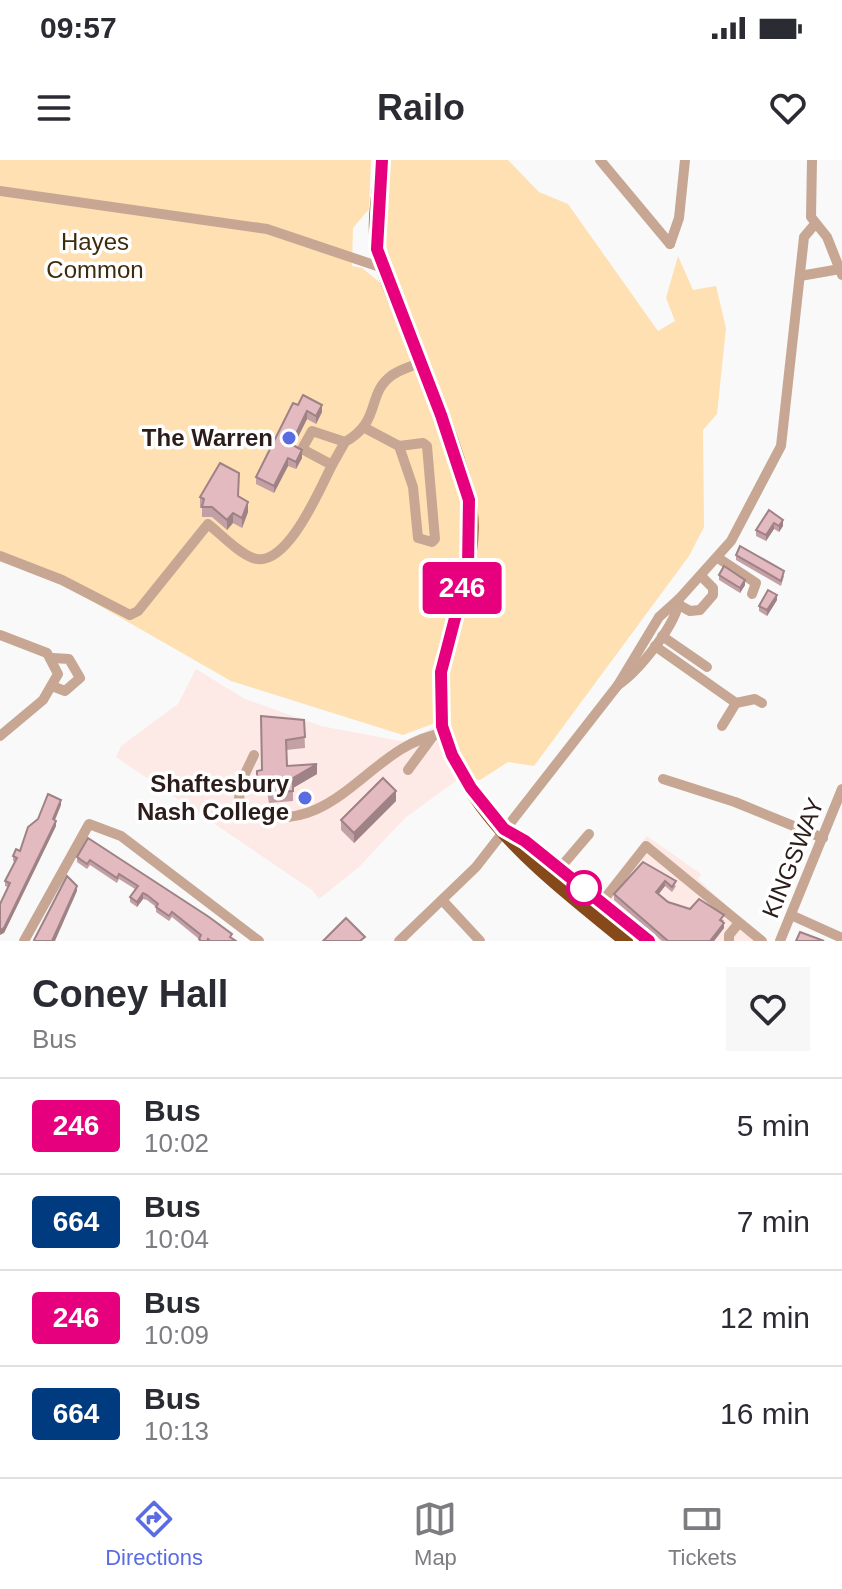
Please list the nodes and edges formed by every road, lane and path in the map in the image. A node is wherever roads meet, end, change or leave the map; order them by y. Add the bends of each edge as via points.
1 (382, 160) edge
2 (600, 160) edge
3 (685, 160) edge
4 (812, 160) edge
5 (0, 191) edge
6 (815, 224) junction
7 (383, 268) junction
8 (841, 272) edge
9 (800, 276) junction
10 (421, 362) junction
11 (365, 428) junction
12 (345, 442) junction
13 (399, 446) junction
14 (332, 465) junction
15 (0, 556) edge
16 (718, 558) junction
17 (701, 576) junction
18 (752, 594) dead end
19 (679, 602) junction
20 (0, 635) edge
21 (662, 636) junction
22 (655, 646) junction
23 (53, 658) junction
24 (707, 667) dead end
25 (618, 685) junction
26 (52, 686) junction
27 (736, 703) junction
28 (762, 703) dead end
29 (722, 726) dead end
30 (439, 734) junction
31 (0, 736) edge
32 (254, 755) dead end
33 (408, 770) dead end
34 (663, 779) dead end
35 (842, 789) edge
36 (504, 829) junction
37 (589, 834) dead end
38 (823, 838) junction
39 (555, 874) junction
40 (443, 901) junction
41 (602, 902) junction
42 (791, 915) junction
43 (738, 924) junction
44 (835, 937) edge
45 (24, 941) edge
46 (259, 941) edge
47 (399, 941) edge
48 (480, 941) edge
49 (626, 941) edge
50 (649, 941) edge
51 (729, 941) edge
52 (762, 941) edge
53 (780, 941) edge

1 - 7 highway via 376,238
2 - 3 street via 670,244 679,218
4 - 6 street via 810,210
5 - 7 street via 267,229
6 - 8 street via 827,237
6 - 9 street via 804,237
7 - 10 highway
8 - 9 street
9 - 16 street via 781,446
10 - 11 street via 381,386
10 - 30 highway via 465,483 471,515 468,568 441,672
11 - 12 street
11 - 13 street
12 - 14 street
12 - 14 street via 312,431 302,449
13 - 13 street via 413,487 420,541 435,539 427,446
14 - 15 street via 305,519 276,554 247,556 208,524 130,615
16 - 17 street
16 - 18 street via 756,583
17 - 19 street
17 - 19 street via 713,588 707,603 695,611
19 - 21 street
19 - 25 street via 659,617
20 - 23 street
21 - 22 street
21 - 24 street
22 - 25 street
22 - 27 street
23 - 26 street via 58,674
23 - 26 street via 69,659 80,678 65,691
25 - 36 street
26 - 31 street
27 - 28 street
27 - 29 street
30 - 32 street via 391,755 323,808 273,818 252,814 239,799
30 - 33 street
30 - 36 highway via 463,777
34 - 38 street
35 - 38 street, KINGSWAY
36 - 39 highway
36 - 40 street
37 - 39 street
38 - 42 street, KINGSWAY
39 - 41 highway
39 - 49 highway
40 - 47 street
40 - 48 street
41 - 43 street via 646,846
41 - 50 highway
42 - 44 street
42 - 53 street, KINGSWAY
43 - 51 street
43 - 52 street
45 - 46 street via 89,824 121,836

